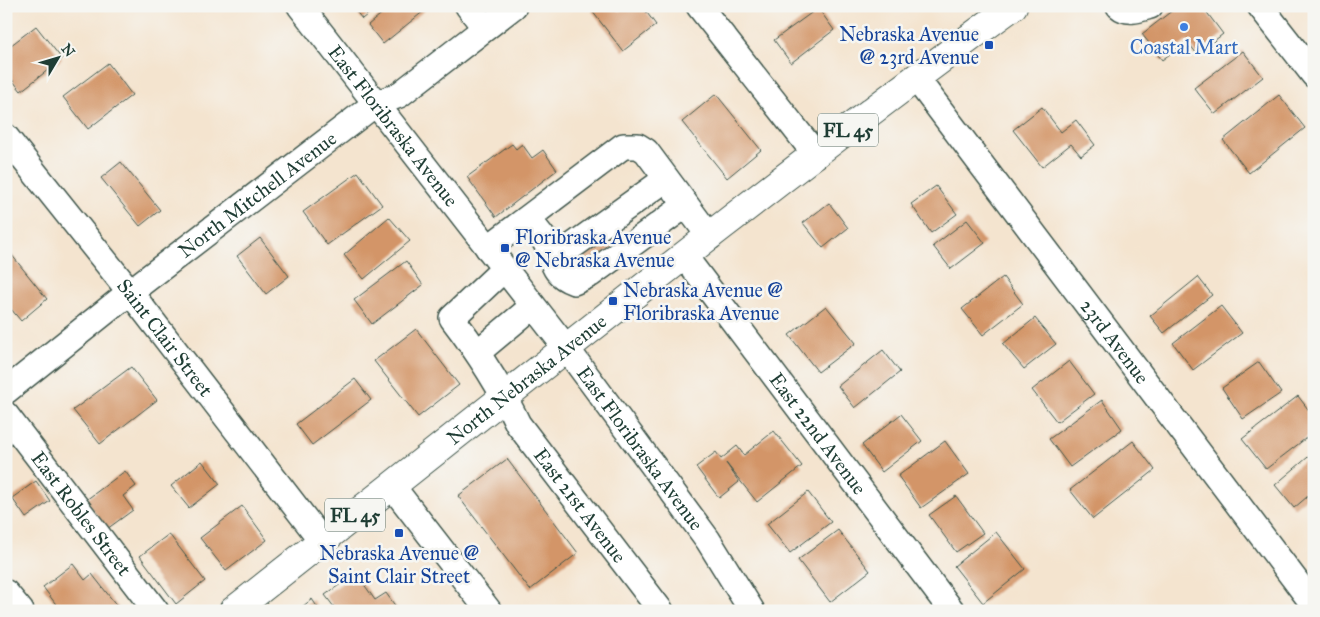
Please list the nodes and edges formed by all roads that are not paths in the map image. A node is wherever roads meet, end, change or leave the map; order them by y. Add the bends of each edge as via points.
1 (300, 6) edge
2 (468, 6) edge
3 (514, 6) edge
4 (699, 6) edge
5 (1013, 6) edge
6 (1119, 6) edge
7 (1150, 6) edge
8 (1260, 6) edge
9 (485, 28) junction
10 (1314, 75) edge
11 (916, 78) junction
12 (375, 104) junction
13 (6, 137) edge
14 (816, 155) junction
15 (666, 179) junction
16 (686, 205) junction
17 (527, 219) junction
18 (710, 237) junction
19 (544, 240) junction
20 (488, 248) junction
21 (684, 257) junction
22 (504, 269) junction
23 (130, 292) junction
24 (533, 306) junction
25 (567, 349) junction
26 (478, 352) junction
27 (6, 392) edge
28 (504, 396) junction
29 (6, 415) edge
30 (392, 486) junction
31 (322, 542) junction
32 (6, 593) edge
33 (1314, 604) edge
34 (21, 611) edge
35 (156, 611) edge
36 (233, 611) edge
37 (489, 611) edge
38 (661, 611) edge
39 (752, 611) edge
40 (952, 611) edge

1 - 12 street, East Floribraska Avenue
2 - 9 street
3 - 9 street, North Mitchell Avenue
4 - 14 street
5 - 11 main road, North Nebraska Avenue / FL 45
6 - 7 street via 1134,11
8 - 10 street
9 - 12 street, North Mitchell Avenue via 399,94
11 - 14 main road, North Nebraska Avenue / FL 45
11 - 33 street, 23rd Avenue
12 - 20 street, East Floribraska Avenue
12 - 23 street, North Mitchell Avenue
13 - 23 street, Saint Clair Street
14 - 18 main road, North Nebraska Avenue / FL 45
15 - 16 street
15 - 17 street via 646,152 638,146 623,146
15 - 19 street via 571,247 560,249
16 - 18 street
16 - 19 street via 591,274 574,282 563,278 554,268
17 - 19 street
17 - 20 street
18 - 21 main road, North Nebraska Avenue / FL 45
20 - 22 street, East Floribraska Avenue
21 - 25 main road, North Nebraska Avenue / FL 45
21 - 40 street, East 22nd Avenue
22 - 24 street, East Floribraska Avenue
22 - 26 street, East 21st Avenue via 452,318
23 - 27 street, North Mitchell Avenue
23 - 31 street, Saint Clair Street
24 - 25 street, East Floribraska Avenue
24 - 26 street
25 - 28 main road, North Nebraska Avenue / FL 45
25 - 39 street, East Floribraska Avenue via 708,540
26 - 28 street, East 21st Avenue
28 - 30 main road, North Nebraska Avenue / FL 45
28 - 38 street, East 21st Avenue via 518,424
29 - 35 street, East Robles Street
30 - 31 main road, North Nebraska Avenue / FL 45
30 - 37 street
31 - 36 main road, North Nebraska Avenue / FL 45
32 - 34 street

